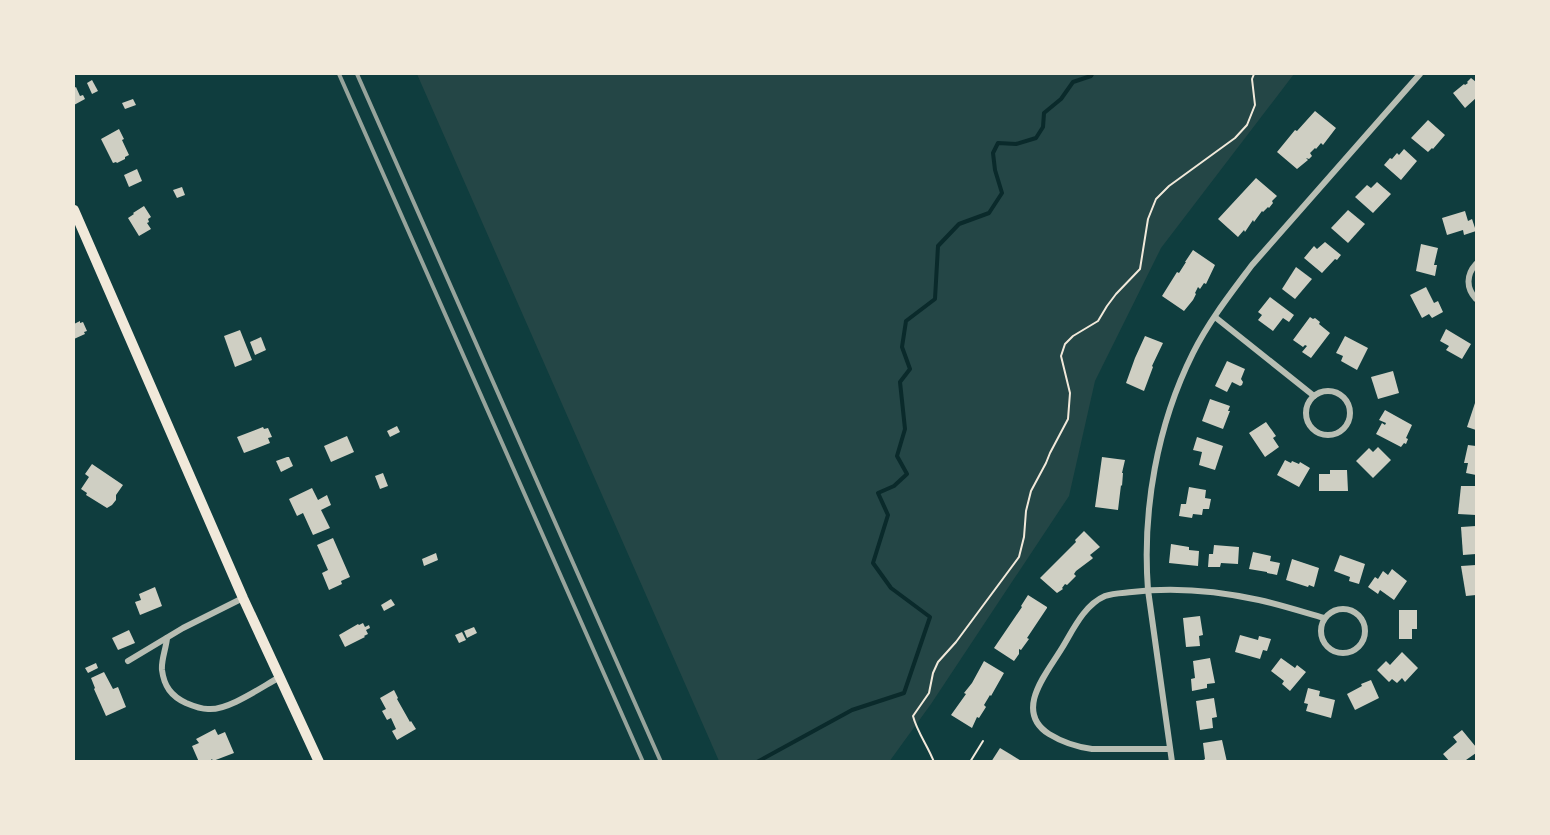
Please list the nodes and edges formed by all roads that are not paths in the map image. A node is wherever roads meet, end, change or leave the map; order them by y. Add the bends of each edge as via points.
1 (1420, 74) edge
2 (74, 210) edge
3 (1476, 264) edge
4 (1476, 298) edge
5 (1215, 317) junction
6 (1314, 396) junction
7 (1148, 590) junction
8 (243, 598) junction
9 (1324, 618) junction
10 (167, 638) junction
11 (128, 661) dead end
12 (281, 676) junction
13 (1169, 749) junction
14 (319, 762) edge
15 (1172, 762) edge

1 - 5 street via 1252,265
2 - 8 main road
3 - 4 street via 1468,282
5 - 6 street
5 - 7 street via 1182,378 1163,435 1147,531
6 - 6 street via 1306,408 1310,427 1322,435 1342,431 1350,412 1345,399 1334,392
7 - 9 street via 1232,595
7 - 13 street
7 - 13 street via 1107,595 1086,610 1040,684 1032,712 1042,729 1079,747
8 - 10 street
8 - 12 main road
9 - 9 street via 1335,610 1356,612 1364,623 1362,643 1351,652 1331,649 1321,632
10 - 11 street
10 - 12 street via 162,666 169,692 196,707 208,710 229,705
12 - 14 main road
13 - 15 street

